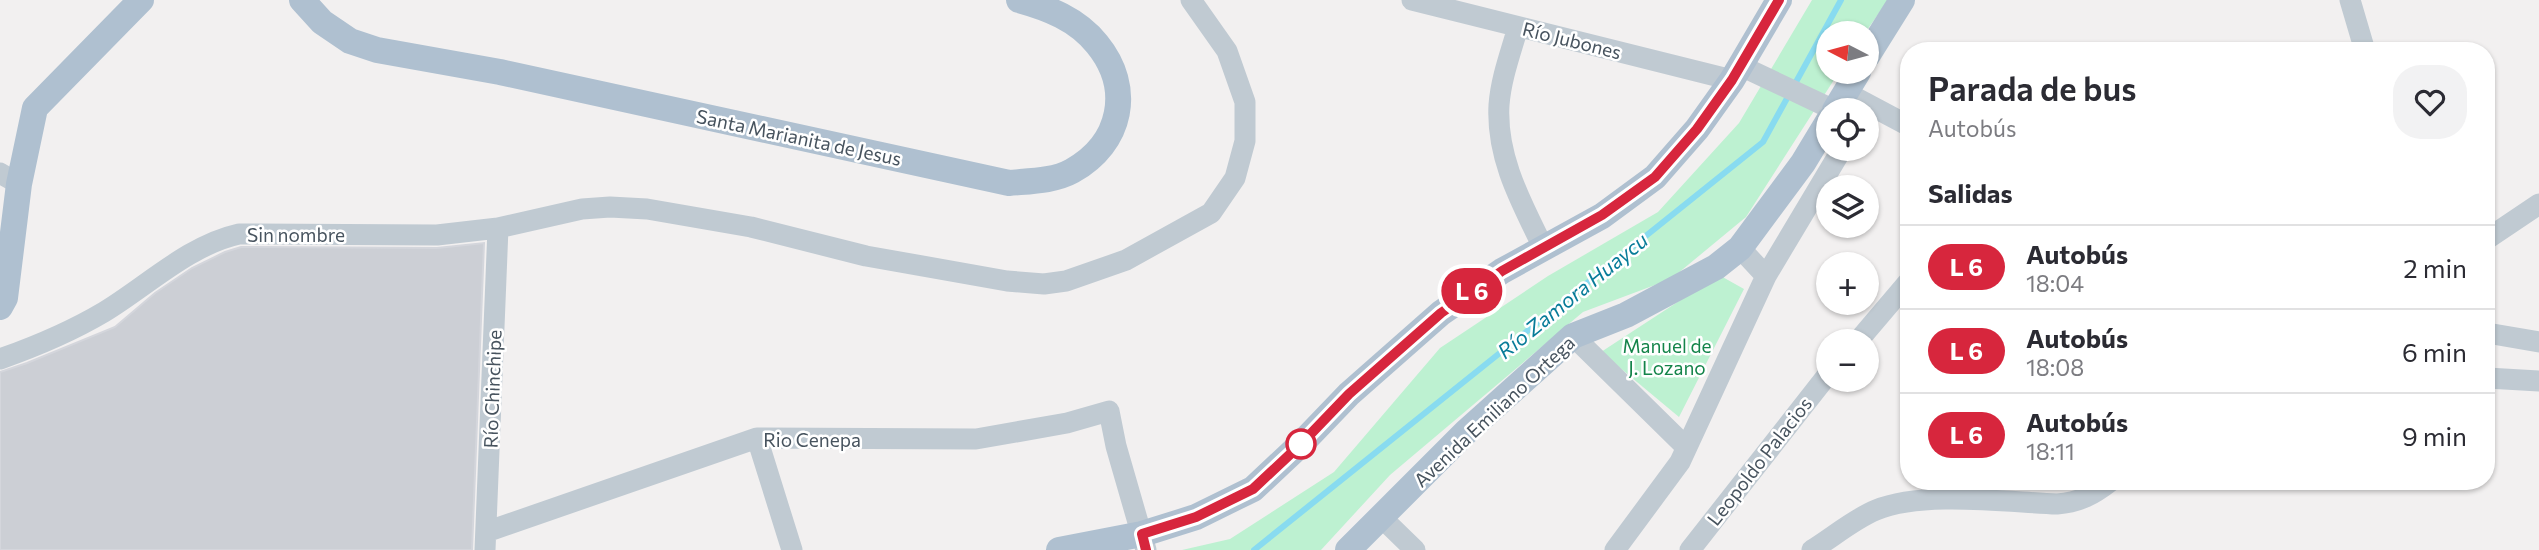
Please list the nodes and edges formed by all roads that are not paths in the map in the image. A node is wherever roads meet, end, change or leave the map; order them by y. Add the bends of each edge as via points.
1 (141, 0) edge
2 (302, 0) edge
3 (1019, 0) edge
4 (1191, 0) edge
5 (1412, 0) edge
6 (1779, 0) edge
7 (1902, 0) edge
8 (2350, 0) edge
9 (1518, 27) junction
10 (1880, 35) edge
11 (2362, 42) edge
12 (1737, 73) junction
13 (1854, 98) edge
14 (1879, 111) edge
15 (1900, 121) edge
16 (1816, 142) edge
17 (1835, 161) edge
18 (10, 178) edge
19 (2539, 204) edge
20 (498, 228) junction
21 (2495, 234) edge
22 (1543, 247) junction
23 (1740, 248) junction
24 (1766, 276) junction
25 (1900, 296) edge
26 (0, 307) edge
27 (1869, 329) edge
28 (2495, 334) edge
29 (1573, 336) junction
30 (2539, 342) edge
31 (0, 359) edge
32 (2495, 378) edge
33 (2539, 381) edge
34 (1816, 390) edge
35 (757, 439) junction
36 (1686, 447) junction
37 (2099, 490) edge
38 (1381, 517) junction
39 (486, 541) edge
40 (1144, 542) edge
41 (792, 550) edge
42 (1059, 550) edge
43 (1348, 550) edge
44 (1415, 550) edge
45 (1615, 550) edge
46 (1690, 550) edge
47 (1812, 550) edge

1 - 18 main road via 35,108
2 - 3 main road, Santa Marianita de Jesus via 322,22 350,41 377,50 499,72 1009,183 1071,172 1100,150 1114,128 1120,95 1112,68 1097,43 1049,9
4 - 20 street, Sin nombre via 1227,51 1245,102 1245,141 1235,178 1211,213 1126,260 1066,281 1007,281 647,209 582,209
5 - 9 street, Río Jubones
6 - 12 main road
7 - 10 main road
8 - 11 street
9 - 12 street, Río Jubones
9 - 22 street via 1499,105 1500,138 1513,185
12 - 13 street, Río Jubones
12 - 22 main road via 1655,177 1602,215
14 - 15 street
16 - 23 main road, Avenida Emiliano Ortega
17 - 24 street
18 - 26 main road via 5,298
19 - 21 street
20 - 31 street, Sin nombre via 437,235 264,233 221,238 101,313
20 - 39 street, Río Chinchipe
22 - 40 main road via 1441,313 1349,394 1253,489
23 - 24 street
23 - 29 main road, Avenida Emiliano Ortega via 1716,267 1626,316
24 - 36 street
25 - 27 street
28 - 30 street
29 - 36 street
29 - 38 main road, Avenida Emiliano Ortega via 1466,432
32 - 33 street
34 - 46 street, Leopoldo Palacios
35 - 39 street, Rio Cenepa
35 - 40 street, Rio Cenepa via 976,439 1109,411
35 - 41 street
36 - 45 street via 1680,463
37 - 47 street via 2075,503 2057,505 1935,500 1894,504 1874,511
38 - 43 main road, Avenida Emiliano Ortega
38 - 44 street
40 - 42 main road

